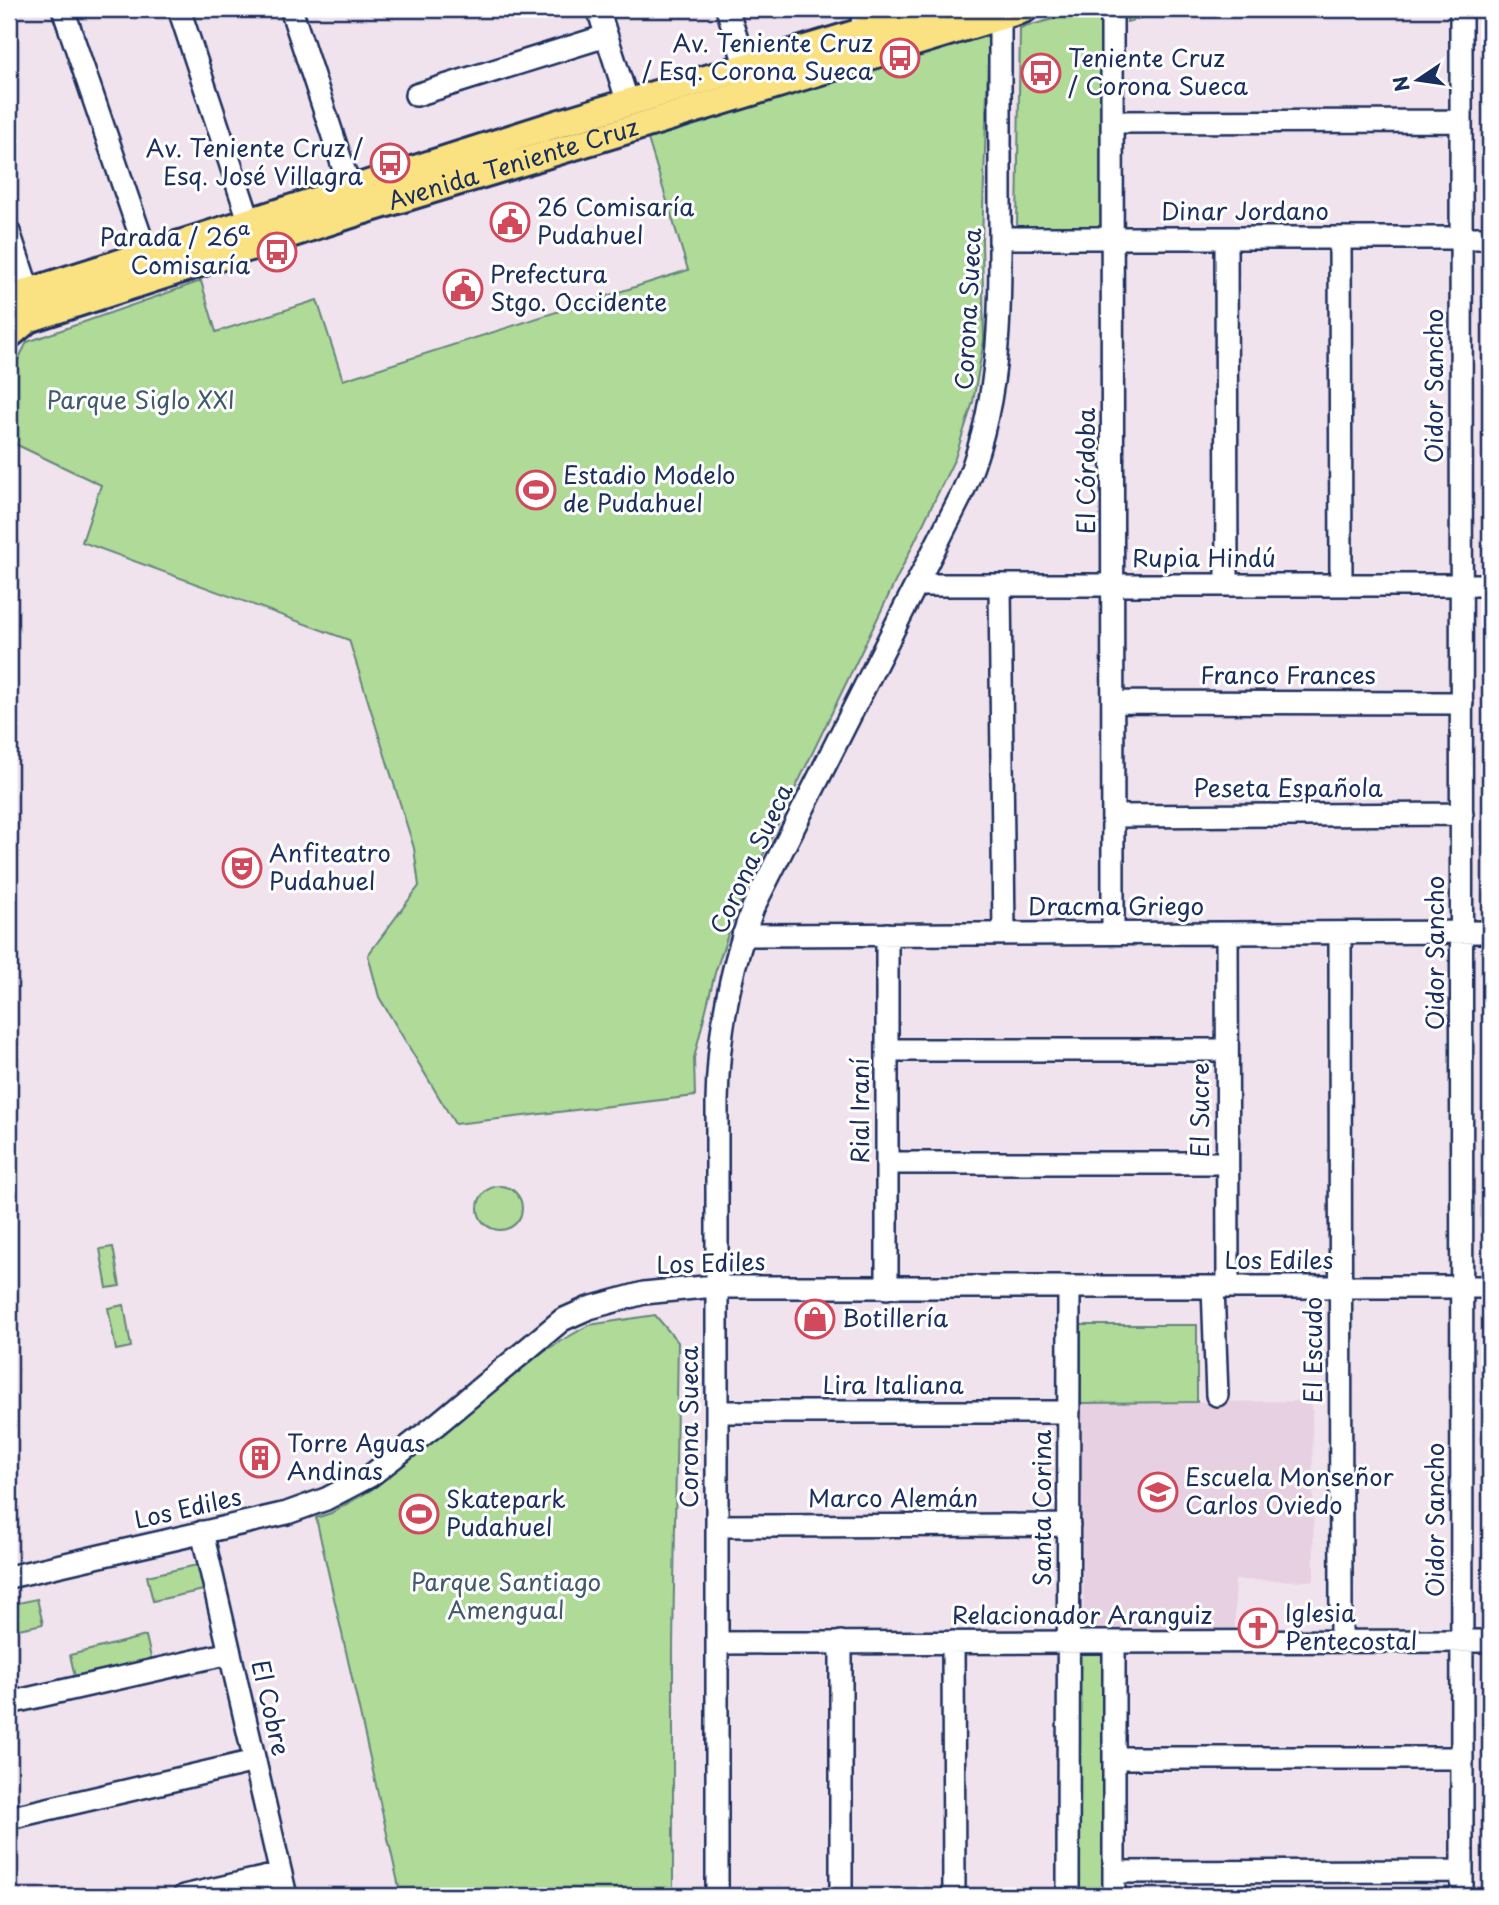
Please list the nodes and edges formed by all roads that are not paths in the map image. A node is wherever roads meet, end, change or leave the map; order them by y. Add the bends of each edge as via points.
1 (63, 9) edge
2 (179, 9) edge
3 (291, 9) edge
4 (598, 9) edge
5 (727, 9) edge
6 (938, 9) edge
7 (1112, 9) edge
8 (1461, 9) edge
9 (1008, 11) edge
10 (863, 20) edge
11 (606, 36) junction
12 (746, 67) junction
13 (416, 95) dead end
14 (628, 103) junction
15 (1461, 121) junction
16 (1113, 122) junction
17 (354, 202) junction
18 (250, 223) junction
19 (9, 232) edge
20 (1000, 238) junction
21 (1113, 238) junction
22 (1226, 238) junction
23 (1340, 238) junction
24 (1461, 238) junction
25 (1490, 238) edge
26 (147, 255) junction
27 (19, 297) edge
28 (9, 335) edge
29 (917, 585) junction
30 (1000, 585) junction
31 (1113, 585) junction
32 (1227, 585) junction
33 (1341, 585) junction
34 (1462, 585) junction
35 (1490, 585) edge
36 (1113, 702) junction
37 (1462, 703) junction
38 (1462, 814) junction
39 (1113, 816) junction
40 (1462, 932) junction
41 (1490, 932) edge
42 (1113, 933) junction
43 (1227, 933) junction
44 (1340, 933) junction
45 (887, 934) junction
46 (1004, 934) junction
47 (743, 935) junction
48 (887, 1050) junction
49 (1227, 1050) junction
50 (887, 1163) junction
51 (1227, 1163) junction
52 (717, 1287) junction
53 (887, 1287) junction
54 (1069, 1287) junction
55 (1221, 1287) junction
56 (1340, 1287) junction
57 (1462, 1287) junction
58 (1490, 1287) edge
59 (1217, 1395) dead end
60 (717, 1412) junction
61 (1069, 1412) junction
62 (1069, 1525) junction
63 (717, 1526) junction
64 (202, 1532) junction
65 (9, 1577) edge
66 (1341, 1641) junction
67 (1463, 1641) junction
68 (1490, 1641) edge
69 (841, 1642) junction
70 (954, 1642) junction
71 (1069, 1642) junction
72 (1114, 1642) junction
73 (717, 1643) junction
74 (230, 1653) junction
75 (9, 1703) edge
76 (1114, 1758) junction
77 (1462, 1758) junction
78 (255, 1761) junction
79 (9, 1818) edge
80 (1462, 1871) junction
81 (1114, 1872) junction
82 (281, 1874) junction
83 (184, 1896) edge
84 (286, 1896) edge
85 (717, 1896) edge
86 (841, 1896) edge
87 (954, 1896) edge
88 (1068, 1896) edge
89 (1114, 1896) edge
90 (1462, 1896) edge

1 - 26 street
2 - 18 street
3 - 17 street
4 - 11 street
5 - 12 street
6 - 10 main road, Avenida Teniente Cruz
7 - 16 street, El Córdoba
8 - 15 street, Oidor Sancho
9 - 17 main road, Avenida Teniente Cruz
9 - 20 street, Corona Sueca
10 - 12 main road, Avenida Teniente Cruz
11 - 13 street
11 - 14 street
12 - 14 main road, Avenida Teniente Cruz
14 - 17 main road, Avenida Teniente Cruz
15 - 16 street
15 - 24 street, Oidor Sancho
16 - 21 street, El Córdoba
17 - 18 main road, Avenida Teniente Cruz
17 - 28 main road, Avenida Teniente Cruz via 37,316
18 - 26 main road, Avenida Teniente Cruz
19 - 27 street
20 - 21 street, Dinar Jordano
20 - 29 street, Corona Sueca via 998,352 985,433 972,473
21 - 22 street, Dinar Jordano
21 - 31 street, El Córdoba
22 - 23 street, Dinar Jordano
22 - 32 street
23 - 24 street, Dinar Jordano
23 - 33 street
24 - 25 street, Dinar Jordano
24 - 34 street, Oidor Sancho
26 - 27 main road, Avenida Teniente Cruz
29 - 30 street, Rupia Hindú
29 - 47 street, Corona Sueca
30 - 31 street, Rupia Hindú
30 - 46 street
31 - 32 street, Rupia Hindú
31 - 36 street, El Córdoba
32 - 33 street, Rupia Hindú
33 - 34 street, Rupia Hindú
34 - 35 street, Rupia Hindú
34 - 37 street, Oidor Sancho
36 - 37 street, Franco Frances
36 - 39 street, El Córdoba
37 - 38 street, Oidor Sancho
38 - 39 street, Peseta Española
38 - 40 street, Oidor Sancho
39 - 42 street, El Córdoba
40 - 41 street, Dracma Griego
40 - 44 street, Dracma Griego
40 - 57 street, Oidor Sancho
42 - 43 street, Dracma Griego
42 - 46 street, Dracma Griego
43 - 44 street, Dracma Griego
43 - 49 street, El Sucre
44 - 56 street, El Escudo
45 - 46 street, Dracma Griego
45 - 47 street, Dracma Griego
45 - 48 street, Rial Iraní
47 - 52 street, Corona Sueca via 729,985 718,1062
48 - 49 street
48 - 50 street, Rial Iraní
49 - 51 street, El Sucre
50 - 51 street
50 - 53 street, Rial Iraní
51 - 55 street, El Sucre
52 - 53 street, Los Ediles
52 - 60 street, Corona Sueca
52 - 64 street, Los Ediles via 644,1293 562,1320 370,1476 287,1513
53 - 54 street, Los Ediles
54 - 55 street, Los Ediles
54 - 61 street, Santa Corina
55 - 56 street, Los Ediles
55 - 59 street, El Sucre
56 - 57 street, Los Ediles
56 - 66 street, El Escudo
57 - 58 street, Los Ediles
57 - 67 street, Oidor Sancho
60 - 61 street, Lira Italiana
60 - 63 street, Corona Sueca
61 - 62 street, Santa Corina
62 - 63 street, Marco Alemán
62 - 71 street, Santa Corina
63 - 73 street, Corona Sueca
64 - 65 street, Los Ediles
64 - 74 street, El Cobre
66 - 67 street, Relacionador Aranguiz
66 - 72 street, Relacionador Aranguiz
67 - 68 street, Relacionador Aranguiz
67 - 77 street, Oidor Sancho
69 - 70 street, Relacionador Aranguiz
69 - 73 street, Relacionador Aranguiz
69 - 86 street
70 - 71 street, Relacionador Aranguiz
70 - 87 street
71 - 72 street, Relacionador Aranguiz
71 - 88 street, Santa Corina
72 - 76 street
73 - 85 street, Corona Sueca
74 - 75 street
74 - 78 street, El Cobre
76 - 77 street
76 - 81 street
77 - 80 street, Oidor Sancho
78 - 79 street
78 - 82 street, El Cobre
80 - 81 street
80 - 90 street, Oidor Sancho
81 - 89 street
82 - 83 street
82 - 84 street, El Cobre

